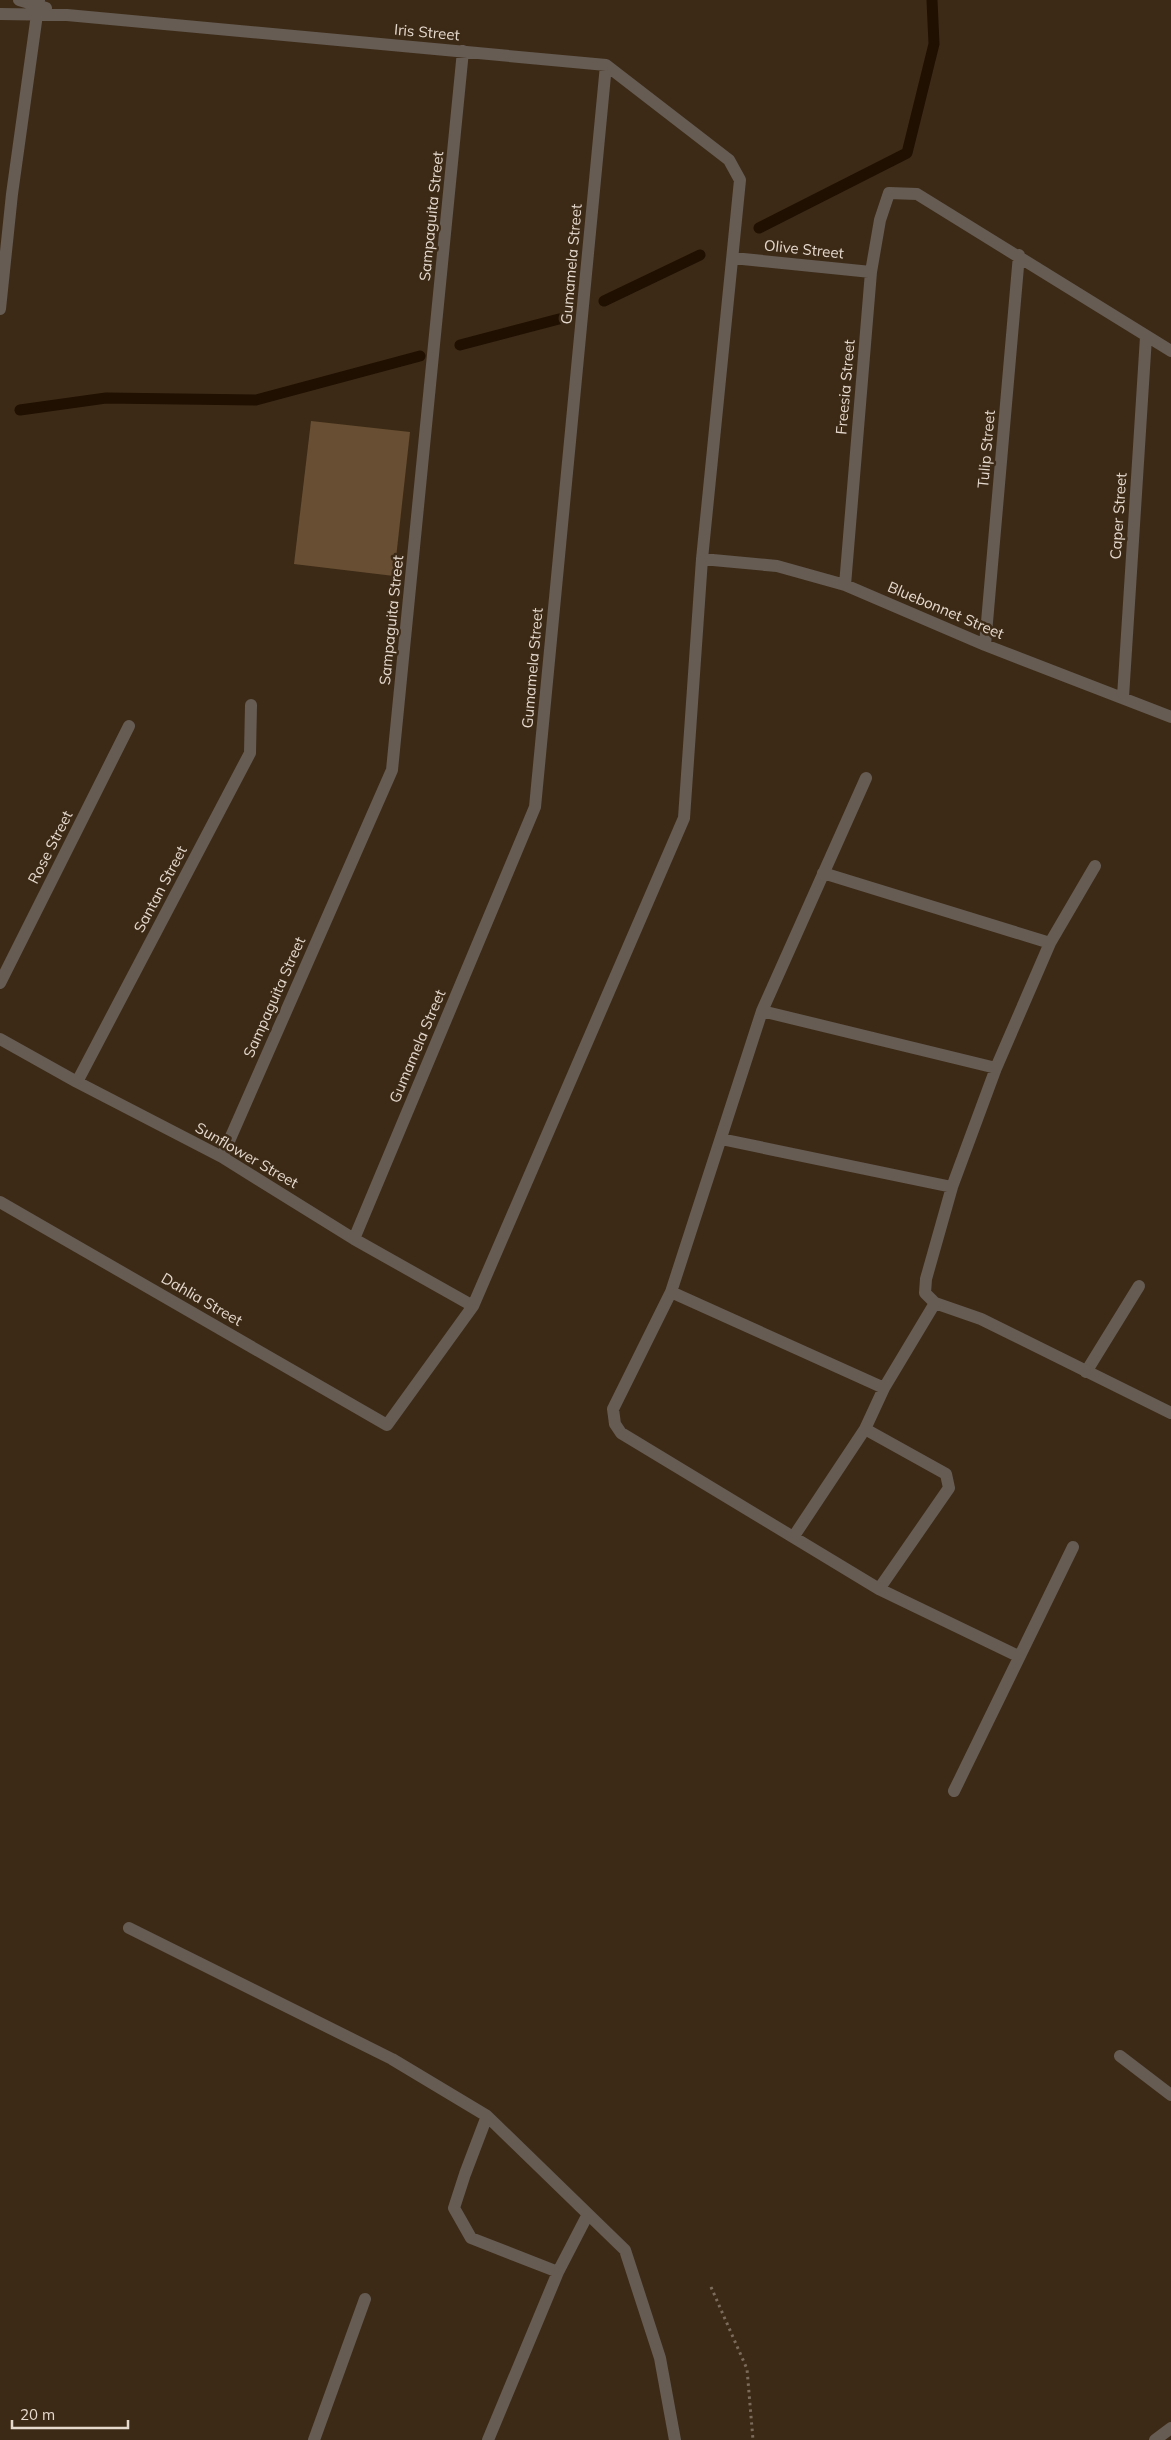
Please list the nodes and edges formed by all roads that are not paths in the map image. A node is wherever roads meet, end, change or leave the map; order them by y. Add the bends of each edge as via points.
1 (19, 0) edge
2 (38, 7) edge
3 (0, 14) edge
4 (463, 52) junction
5 (606, 65) junction
6 (6, 194) edge
7 (1019, 256) junction
8 (733, 258) junction
9 (871, 272) junction
10 (0, 309) edge
11 (1146, 337) junction
12 (1171, 351) edge
13 (702, 560) junction
14 (845, 585) junction
15 (985, 645) junction
16 (1123, 697) junction
17 (251, 705) dead end
18 (1171, 717) edge
19 (129, 726) dead end
20 (866, 778) dead end
21 (1095, 866) dead end
22 (823, 873) junction
23 (1050, 942) junction
24 (0, 983) edge
25 (762, 1011) junction
26 (0, 1039) edge
27 (996, 1068) junction
28 (78, 1082) junction
29 (721, 1139) junction
30 (222, 1157) junction
31 (952, 1188) junction
32 (0, 1202) edge
33 (354, 1239) junction
34 (1139, 1286) dead end
35 (671, 1292) junction
36 (935, 1303) junction
37 (473, 1306) junction
38 (1086, 1372) junction
39 (884, 1388) junction
40 (1171, 1412) edge
41 (865, 1429) junction
42 (794, 1536) junction
43 (1073, 1547) dead end
44 (878, 1588) junction
45 (1018, 1656) junction
46 (954, 1791) dead end
47 (129, 1928) dead end
48 (1120, 2056) dead end
49 (1171, 2095) edge
50 (487, 2116) junction
51 (588, 2214) junction
52 (558, 2272) junction
53 (366, 2299) dead end
54 (1171, 2428) edge
55 (314, 2440) edge
56 (488, 2440) edge
57 (675, 2440) edge
58 (1155, 2440) edge

1 - 2 street, Iris Street
2 - 3 street, Iris Street
2 - 4 street, Iris Street via 67,15
2 - 6 street
4 - 5 street, Iris Street
4 - 30 street, Sampaguita Street via 392,770
5 - 8 street via 729,160 740,180
5 - 33 street, Gumamela Street via 535,807
6 - 10 street
7 - 9 street, Freesia Street via 917,194 888,193
7 - 11 street
7 - 15 street, Tulip Street
8 - 9 street, Olive Street
8 - 13 street
9 - 14 street, Freesia Street
11 - 12 street
11 - 16 street, Caper Street
13 - 14 street, Bluebonnet Street via 777,566
13 - 37 street via 684,818
14 - 15 street, Bluebonnet Street
15 - 16 street, Bluebonnet Street
16 - 18 street, Bluebonnet Street
17 - 28 street, Santan Street via 250,753
19 - 24 street, Rose Street
20 - 22 street
21 - 23 street
22 - 23 street
22 - 25 street
23 - 27 street
25 - 27 street
25 - 29 street
26 - 28 street, Sunflower Street
27 - 31 street
28 - 30 street, Sunflower Street
29 - 31 street
29 - 35 street
30 - 33 street, Sunflower Street
31 - 36 street via 926,1279 925,1293
32 - 37 street, Dahlia Street via 387,1425
33 - 37 street, Sunflower Street
34 - 38 street
35 - 39 street
35 - 42 street via 613,1409 615,1424 621,1433
36 - 38 street via 981,1319
36 - 39 street
38 - 40 street
39 - 41 street
41 - 42 street
41 - 44 street via 946,1474 949,1488
42 - 44 street
43 - 45 street
44 - 45 street
45 - 46 street
47 - 50 street via 392,2059
48 - 49 street
50 - 51 street
50 - 52 street via 454,2208 471,2238
51 - 52 street
51 - 57 street via 625,2250 660,2358
52 - 56 street
53 - 55 street
54 - 58 street

